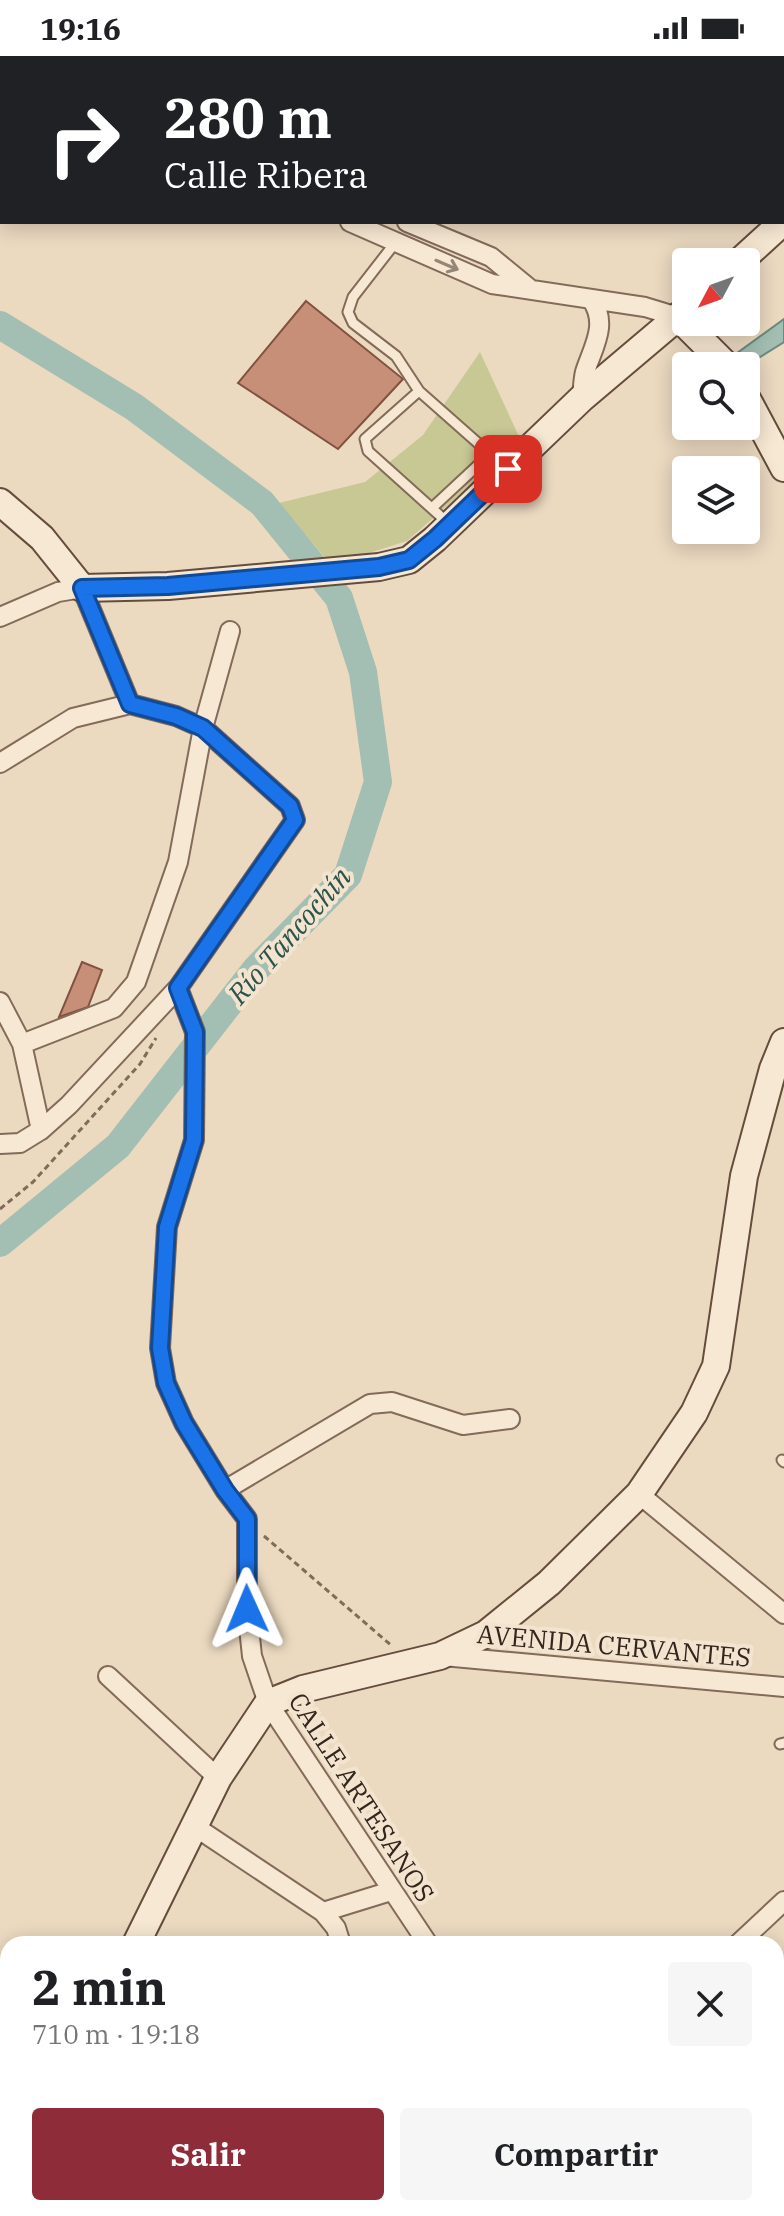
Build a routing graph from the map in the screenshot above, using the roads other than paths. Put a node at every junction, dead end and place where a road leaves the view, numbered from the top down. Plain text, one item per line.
1 (354, 224) edge
2 (406, 224) edge
3 (412, 224) edge
4 (781, 224) edge
5 (395, 243) junction
6 (754, 248) edge
7 (530, 289) junction
8 (591, 299) junction
9 (672, 312) edge
10 (672, 322) edge
11 (701, 336) edge
12 (715, 352) edge
13 (419, 391) junction
14 (582, 398) junction
15 (760, 420) edge
16 (782, 456) edge
17 (499, 462) junction
18 (0, 502) edge
19 (441, 516) junction
20 (82, 588) junction
21 (0, 617) edge
22 (230, 631) dead end
23 (130, 704) junction
24 (203, 728) junction
25 (0, 763) edge
26 (178, 988) junction
27 (0, 1002) edge
28 (784, 1042) edge
29 (22, 1044) junction
30 (778, 1072) edge
31 (41, 1130) junction
32 (1, 1145) edge
33 (510, 1419) dead end
34 (225, 1490) junction
35 (639, 1494) junction
36 (784, 1614) edge
37 (440, 1656) junction
38 (108, 1676) dead end
39 (784, 1687) edge
40 (268, 1703) junction
41 (218, 1778) junction
42 (194, 1826) junction
43 (391, 1891) junction
44 (784, 1901) edge
45 (323, 1912) junction
46 (140, 1936) edge
47 (338, 1936) edge
48 (422, 1936) edge
49 (747, 1936) edge

1 - 5 street
2 - 5 street
3 - 7 street
4 - 6 street
5 -> 7 street
5 - 13 lane
7 - 8 street
8 - 9 street
8 - 14 street
10 - 14 street
11 - 12 street
13 - 17 lane
13 - 19 lane
14 - 17 street
15 - 16 street
17 - 19 street
18 - 20 street
19 - 20 street
20 - 21 street
20 - 23 street
22 - 24 street
23 - 24 street
23 - 25 street
24 - 26 street
24 - 29 street
26 - 31 street
26 - 34 street
27 - 29 street
28 - 30 street
29 - 31 street
30 - 35 street
31 - 32 street
33 - 34 street
34 - 40 street, CALLE ARTESANOS
35 - 36 street
35 - 37 street
37 - 39 street, AVENIDA CERVANTES
37 - 40 street
38 - 41 street
40 - 41 street
40 - 43 street, CALLE ARTESANOS
41 - 42 street
42 - 45 street
42 - 46 street
43 - 45 street
43 - 48 street, CALLE ARTESANOS
44 - 49 street
45 - 47 street

